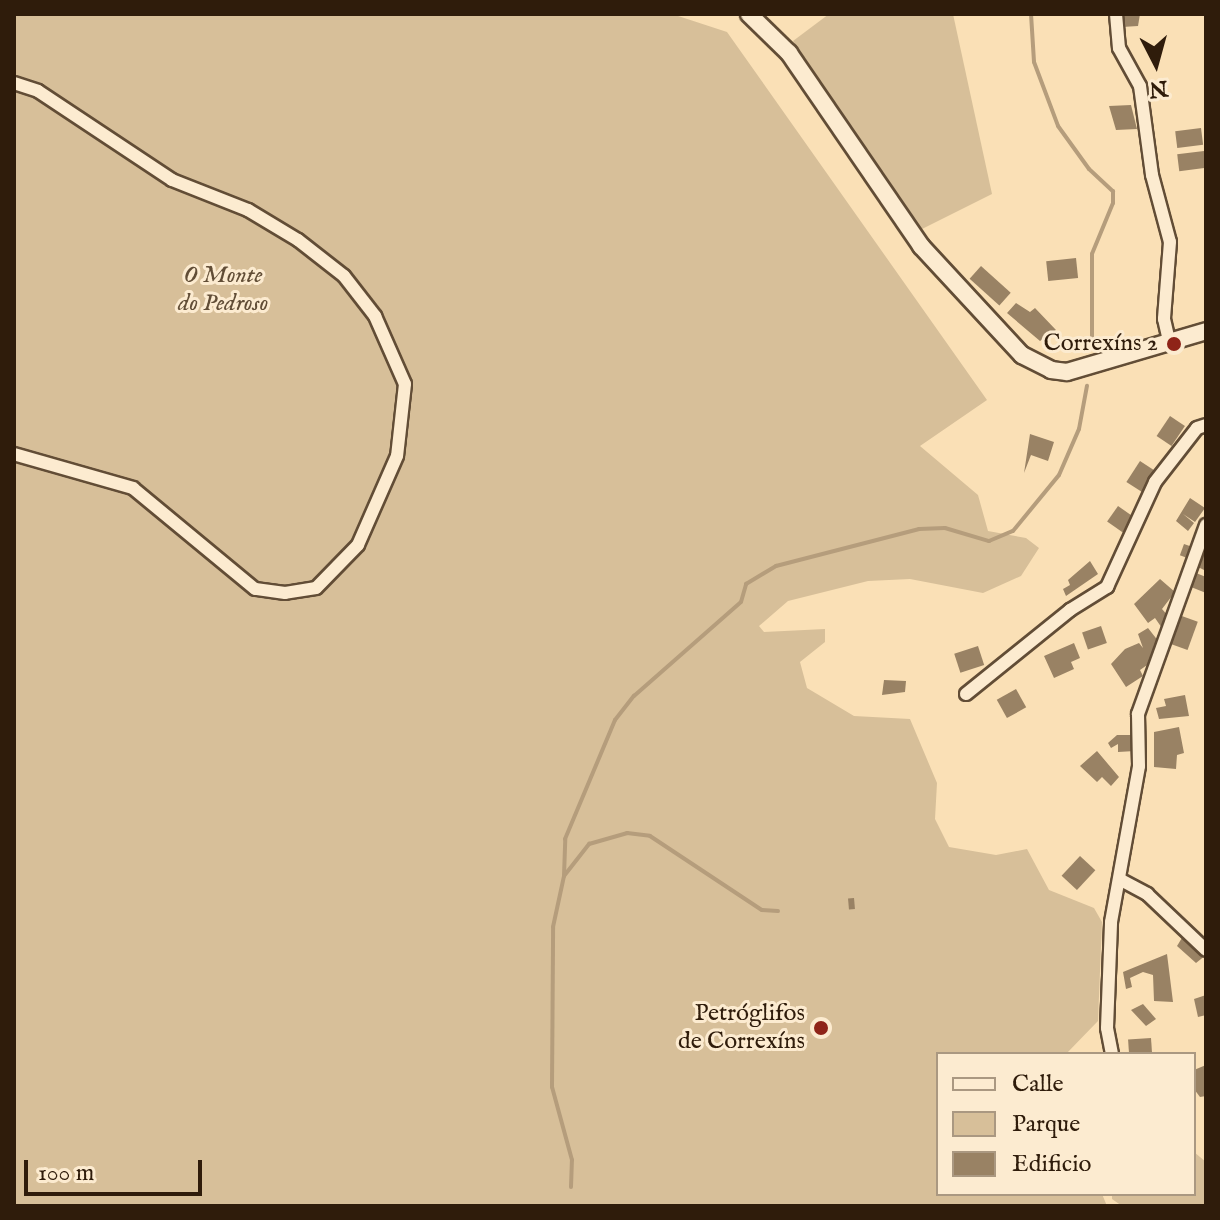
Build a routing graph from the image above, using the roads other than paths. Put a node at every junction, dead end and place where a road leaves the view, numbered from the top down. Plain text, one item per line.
1 (749, 14) edge
2 (1116, 14) edge
3 (14, 83) edge
4 (1205, 332) edge
5 (1169, 340) junction
6 (1206, 425) edge
7 (14, 454) edge
8 (1206, 525) edge
9 (966, 694) dead end
10 (1121, 880) junction
11 (1206, 950) edge
12 (1112, 1052) edge

1 - 5 street
2 - 5 street
3 - 7 street
4 - 5 street
6 - 9 street
8 - 10 street
10 - 11 street
10 - 12 street

